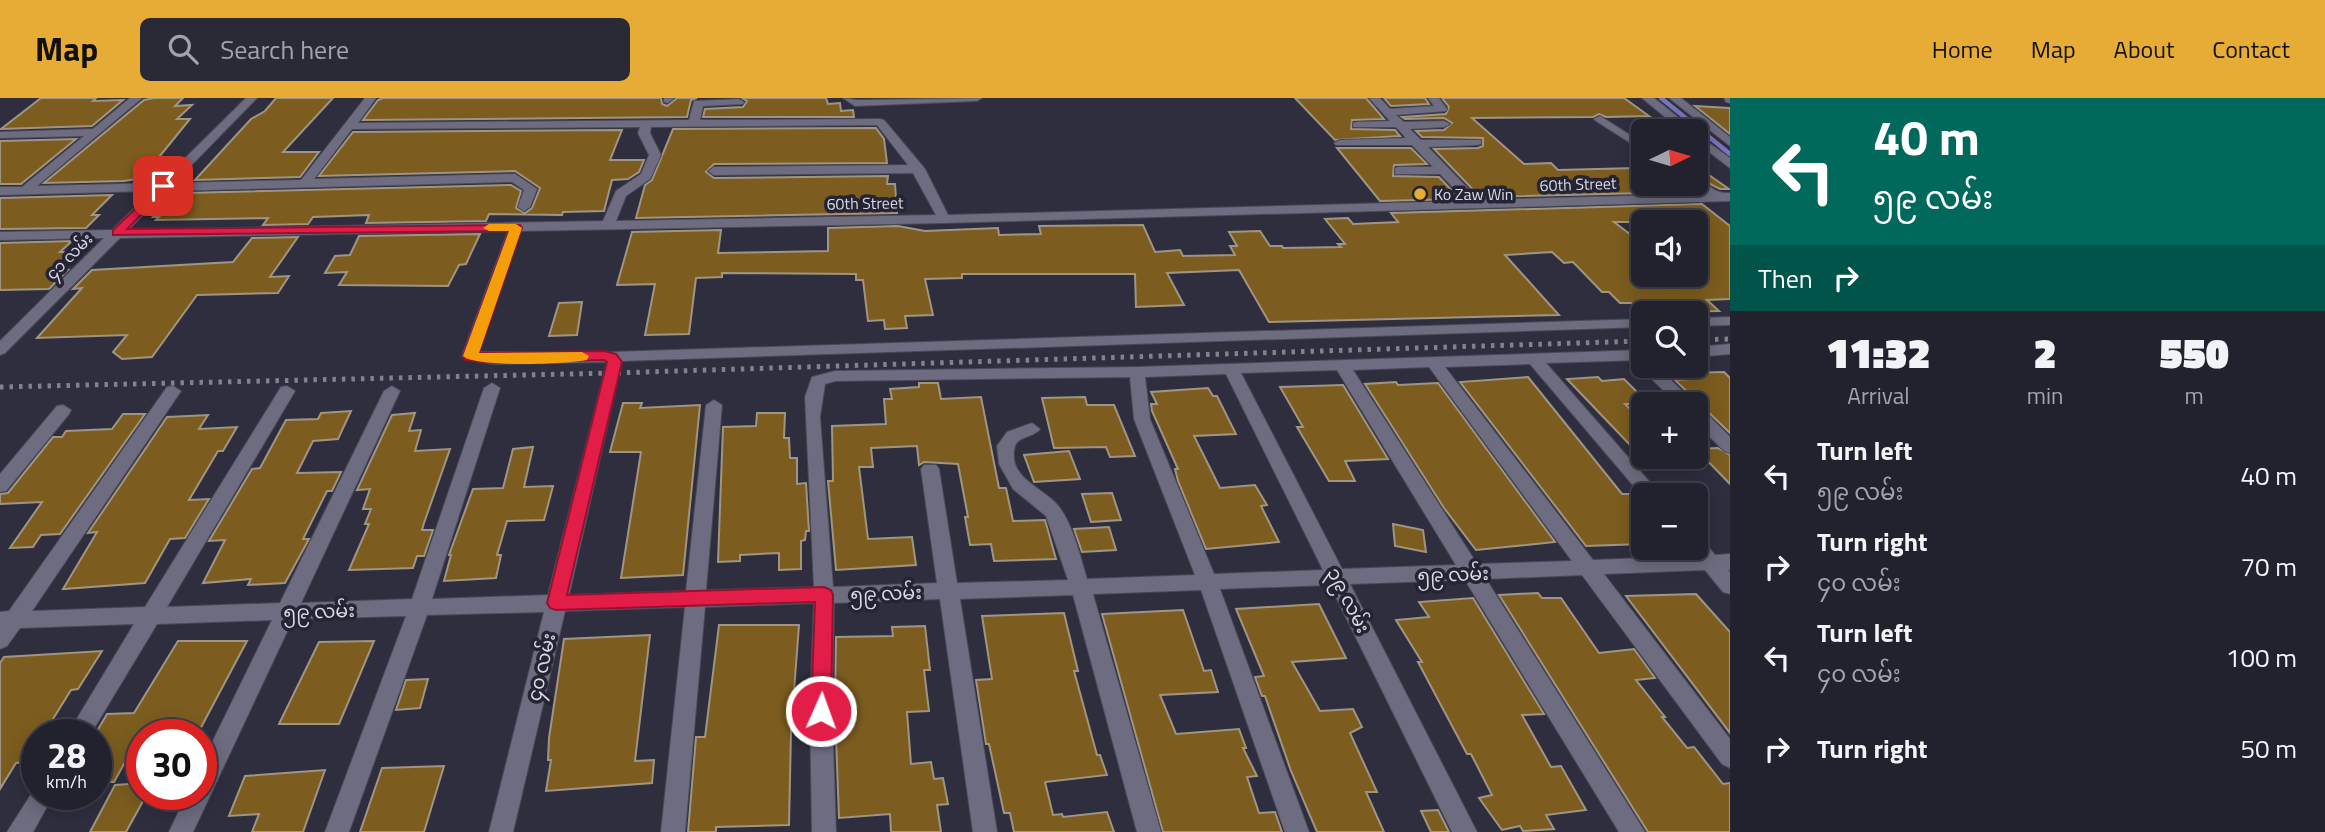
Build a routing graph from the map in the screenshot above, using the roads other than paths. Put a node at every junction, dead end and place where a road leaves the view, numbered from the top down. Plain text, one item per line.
1 (137, 98) edge
2 (252, 98) edge
3 (371, 98) edge
4 (977, 98) edge
5 (1374, 98) edge
6 (1433, 98) edge
7 (1647, 98) edge
8 (1674, 98) edge
9 (851, 100) edge
10 (739, 102) dead end
11 (1388, 112) junction
12 (1600, 119) dead end
13 (1674, 119) edge
14 (880, 122) junction
15 (646, 123) junction
16 (694, 124) junction
17 (1444, 124) dead end
18 (349, 125) junction
19 (1357, 125) dead end
20 (1400, 125) junction
21 (95, 132) junction
22 (0, 135) edge
23 (1631, 140) edge
24 (1417, 142) junction
25 (1477, 142) dead end
26 (1340, 143) dead end
27 (1730, 143) edge
28 (1708, 147) edge
29 (1730, 164) edge
30 (919, 169) junction
31 (1443, 170) junction
32 (714, 171) dead end
33 (1399, 171) dead end
34 (304, 184) junction
35 (163, 186) junction
36 (0, 191) edge
37 (24, 191) junction
38 (1723, 198) edge
39 (1477, 205) junction
40 (524, 206) dead end
41 (943, 219) junction
42 (608, 226) junction
43 (516, 228) junction
44 (117, 233) junction
45 (0, 236) edge
46 (1730, 321) edge
47 (1708, 322) edge
48 (1631, 323) edge
49 (1730, 349) edge
50 (0, 350) edge
51 (1708, 351) edge
52 (611, 357) junction
53 (1631, 359) edge
54 (1535, 360) junction
55 (1434, 363) junction
56 (1342, 366) junction
57 (1231, 369) junction
58 (1137, 372) junction
59 (1662, 378) edge
60 (492, 388) dead end
61 (173, 390) dead end
62 (287, 391) dead end
63 (392, 391) dead end
64 (1675, 392) edge
65 (714, 405) dead end
66 (63, 410) dead end
67 (1708, 425) edge
68 (1032, 429) dead end
69 (1730, 447) edge
70 (930, 469) dead end
71 (1642, 483) edge
72 (0, 486) edge
73 (1720, 563) edge
74 (1587, 568) junction
75 (1472, 573) junction
76 (1338, 578) junction
77 (1208, 583) junction
78 (1730, 586) edge
79 (1082, 587) junction
80 (950, 591) junction
81 (824, 595) junction
82 (697, 598) junction
83 (556, 603) junction
84 (419, 608) junction
85 (288, 612) junction
86 (150, 615) junction
87 (8, 620) edge
88 (0, 640) edge
89 (88, 719) edge
90 (217, 757) edge
91 (1730, 757) edge
92 (32, 810) edge
93 (191, 810) edge
94 (19, 832) edge
95 (181, 832) edge
96 (337, 832) edge
97 (501, 832) edge
98 (673, 832) edge
99 (824, 832) edge
100 (985, 832) edge
101 (1149, 832) edge
102 (1297, 832) edge
103 (1465, 832) edge
104 (1633, 832) edge

1 - 21 street
2 - 35 street, ၄၁ လမ်း
3 - 18 street
4 - 9 street
5 - 11 street
6 - 11 street
7 - 13 street
8 - 27 street
9 - 14 street
10 - 16 street
11 - 20 street
12 - 23 street
14 - 16 street
14 - 30 street
15 - 16 street
15 - 18 street
15 - 42 street
17 - 20 street
18 - 34 street
19 - 20 street
20 - 24 street
21 - 22 street
21 - 37 street
24 - 25 street
24 - 26 street
24 - 31 street
28 - 29 street
30 - 32 street
30 - 41 street
31 - 33 street
31 - 39 street
34 - 35 street
34 - 40 street
35 - 37 street
35 - 44 street, ၄၁ လမ်း
36 - 37 street
38 - 39 street, 60th Street
39 - 41 street, 60th Street
41 - 42 street, 60th Street
42 - 43 street, 60th Street
43 - 44 street, 60th Street
43 - 52 street
44 - 45 street, 60th Street
44 - 50 street, ၄၁ လမ်း
46 - 47 street
48 - 52 street
49 - 51 street
52 - 83 street, ၄၀ လမ်း
53 - 54 street
54 - 55 street
54 - 71 street
55 - 56 street
55 - 74 street
56 - 57 street
56 - 75 street
57 - 58 street
57 - 76 street, ၃၉ လမ်း
58 - 77 street
58 - 81 street
59 - 64 street
60 - 84 street
61 - 87 street
62 - 86 street
63 - 85 street
65 - 82 street
66 - 72 street
67 - 69 street
68 - 79 street
70 - 80 street
73 - 74 street, ၅၉ လမ်း
73 - 78 street
74 - 75 street, ၅၉ လမ်း
74 - 91 street
75 - 76 street, ၅၉ လမ်း
75 - 104 street
76 - 77 street, ၅၉ လမ်း
76 - 103 street, ၃၉ လမ်း
77 - 79 street, ၅၉ လမ်း
77 - 102 street
79 - 80 street, ၅၉ လမ်း
79 - 101 street
80 - 81 street, ၅၉ လမ်း
80 - 100 street
81 - 82 street, ၅၉ လမ်း
81 - 99 street
82 - 83 street, ၅၉ လမ်း
82 - 98 street
83 - 84 street, ၅၉ လမ်း
83 - 97 street, ၄၀ လမ်း
84 - 85 street, ၅၉ လမ်း
84 - 96 street
85 - 86 street, ၅၉ လမ်း
85 - 90 street
86 - 87 street, ၅၉ လမ်း
86 - 89 street
87 - 88 street
92 - 94 street
93 - 95 street

